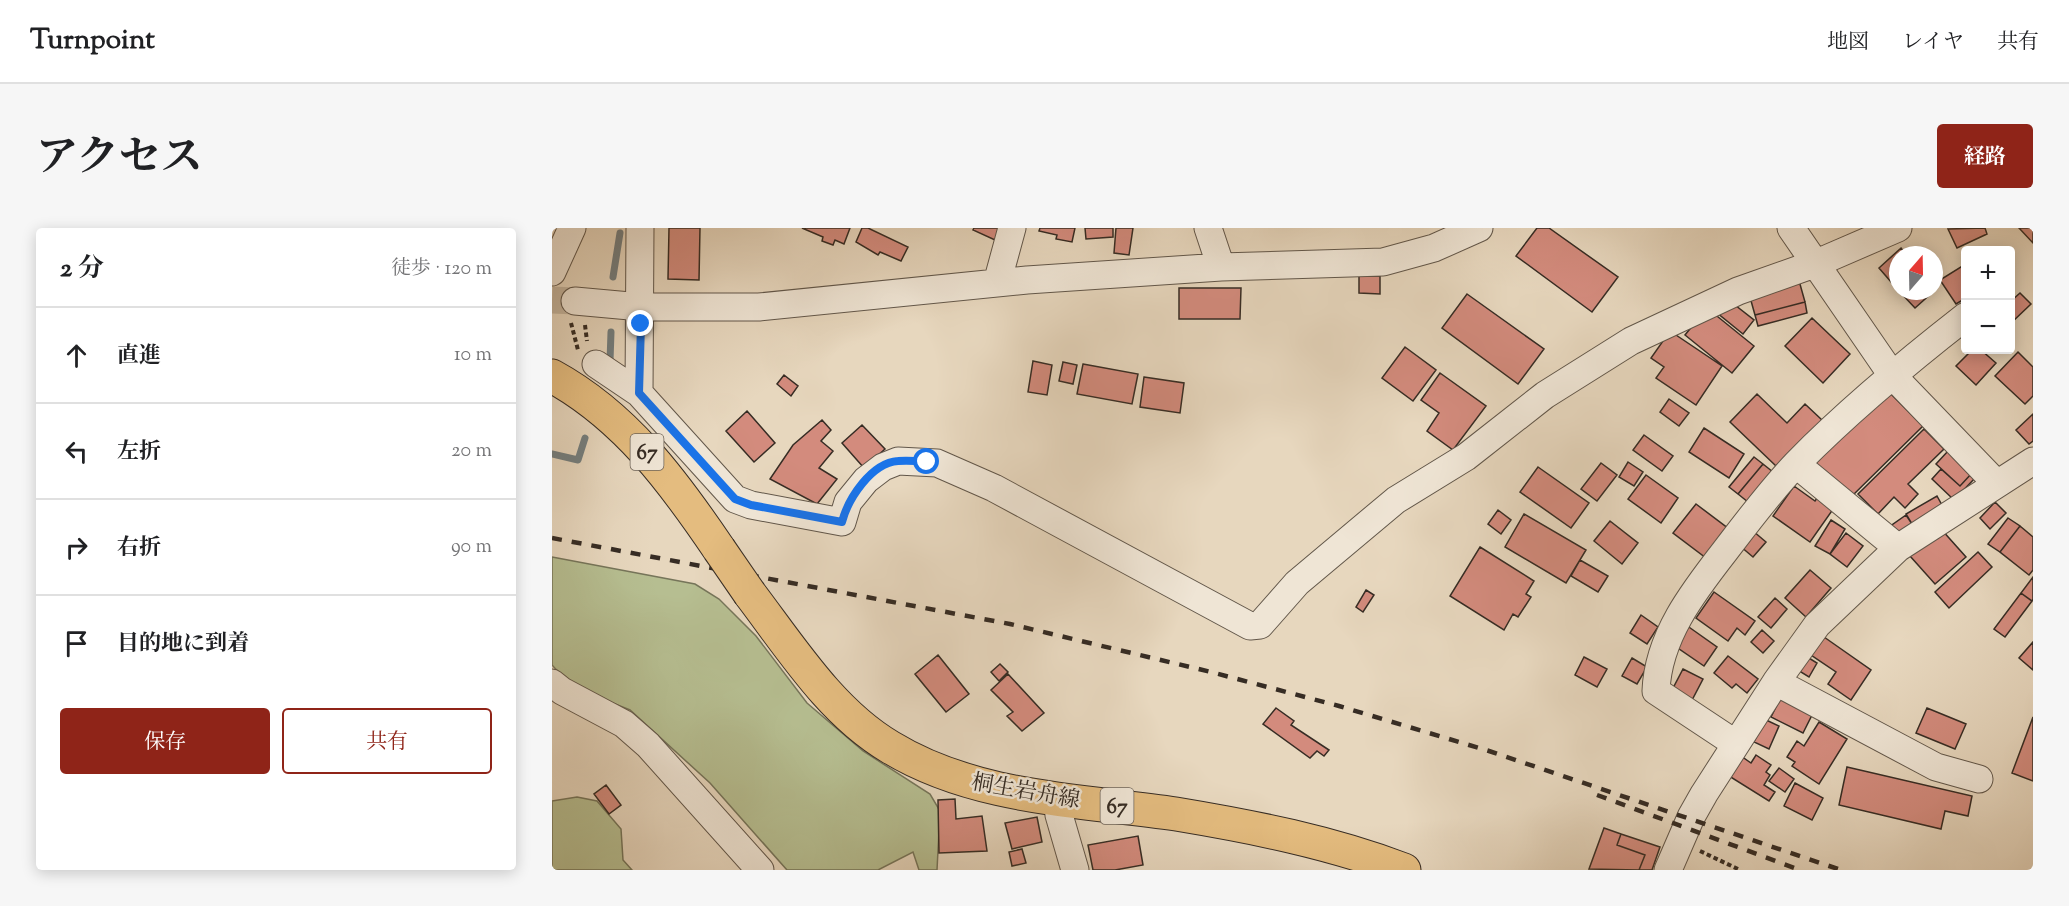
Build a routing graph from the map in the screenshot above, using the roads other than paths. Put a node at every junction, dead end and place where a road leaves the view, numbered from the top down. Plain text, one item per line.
1 (572, 228) edge
2 (640, 228) edge
3 (1012, 228) edge
4 (1208, 228) edge
5 (1479, 228) edge
6 (1791, 228) edge
7 (1898, 228) edge
8 (1817, 263) junction
9 (1221, 267) junction
10 (552, 272) edge
11 (997, 283) junction
12 (641, 307) junction
13 (576, 312) tunnel mouth
14 (1961, 319) edge
15 (588, 357) road end
16 (1892, 375) junction
17 (552, 376) edge
18 (639, 393) junction
19 (1796, 464) junction
20 (2030, 467) edge
21 (1998, 484) junction
22 (1898, 548) junction
23 (1776, 682) junction
24 (552, 683) edge
25 (1736, 744) junction
26 (1979, 779) dead end
27 (1057, 798) junction
28 (760, 870) edge
29 (1075, 870) edge
30 (1404, 870) edge
31 (1668, 870) edge

1 - 10 street
2 - 12 street
3 - 11 street
4 - 9 street
5 - 9 street
6 - 8 street
7 - 8 street
8 - 16 street
8 - 18 street
9 - 11 street
11 - 12 street
12 - 13 street
12 - 18 street
14 - 16 street
15 - 18 street
16 - 19 street
16 - 21 street
17 - 27 main road, 桐生岩舟線 / 67, bridge
19 - 22 street
19 - 25 street
20 - 21 street
21 - 22 street
22 - 23 street
23 - 25 street
23 - 26 street
24 - 28 street
25 - 31 street
27 - 29 street
27 - 30 main road, 桐生岩舟線 / 67

